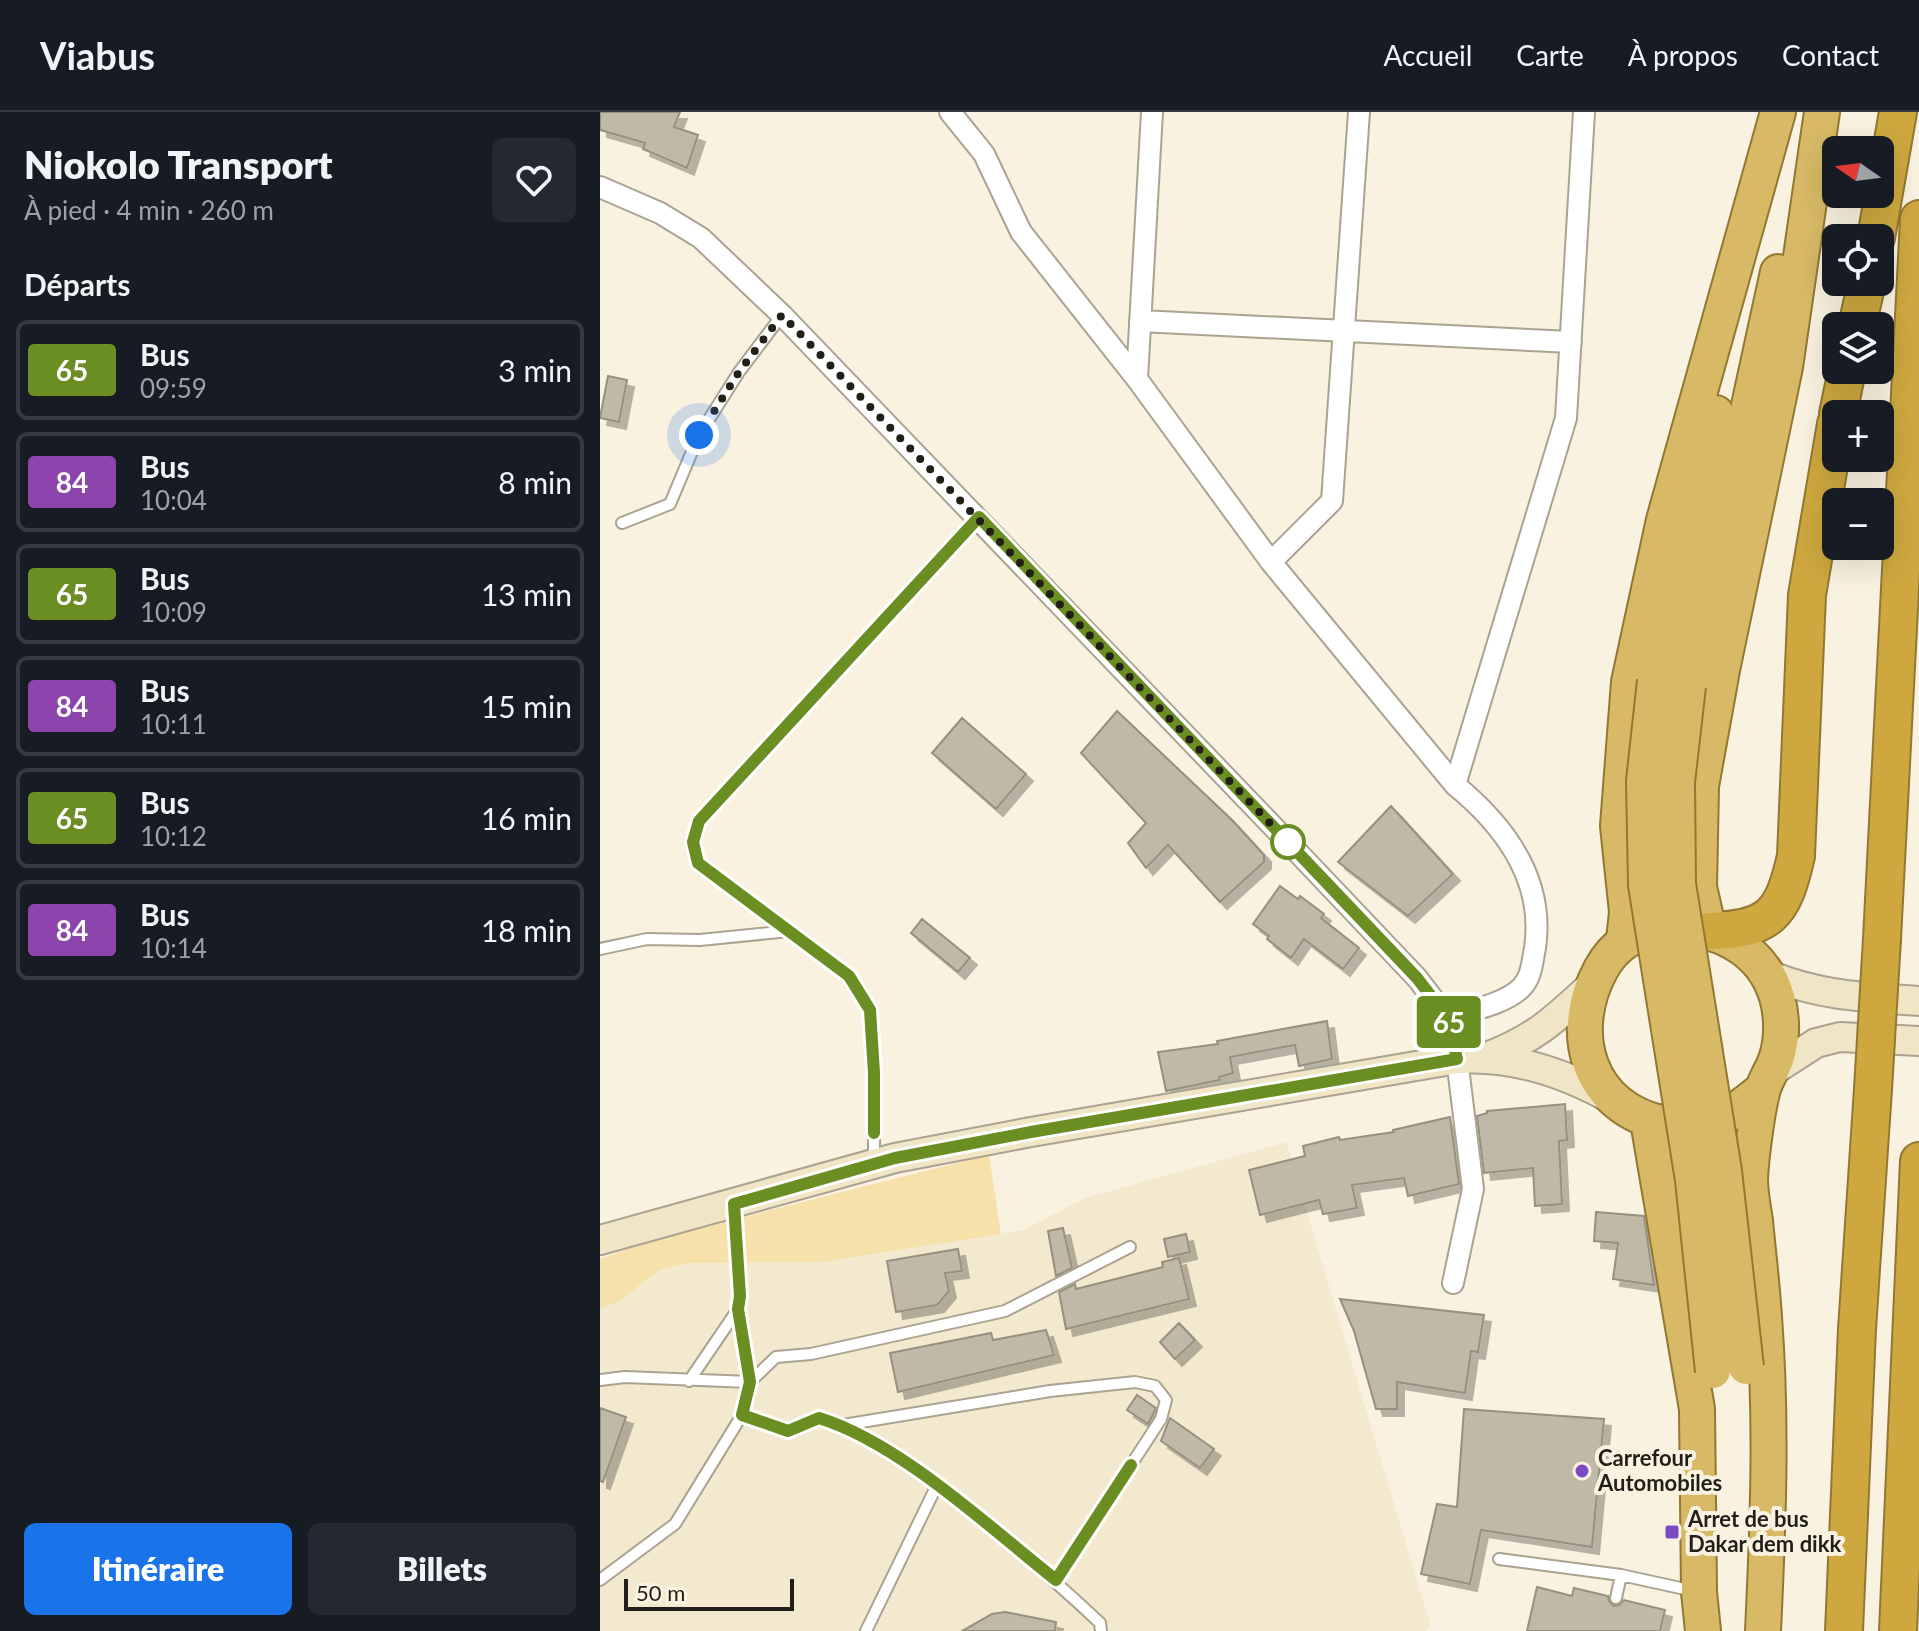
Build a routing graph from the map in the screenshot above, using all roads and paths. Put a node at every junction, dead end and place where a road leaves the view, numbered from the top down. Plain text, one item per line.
1 (950, 112) edge
2 (1152, 112) edge
3 (1359, 112) edge
4 (1584, 112) edge
5 (1781, 112) edge
6 (1814, 112) edge
7 (1822, 112) edge
8 (1898, 112) edge
9 (600, 187) edge
10 (1919, 219) edge
11 (1878, 224) edge
12 (782, 315) junction
13 (1140, 321) junction
14 (1343, 331) junction
15 (1571, 342) junction
16 (1137, 379) junction
17 (1827, 472) edge
18 (979, 517) junction
19 (622, 523) dead end
20 (1271, 562) junction
21 (1672, 684) junction
22 (1455, 785) junction
23 (790, 931) junction
24 (1709, 931) junction
25 (1624, 940) junction
26 (600, 949) edge
27 (1766, 974) junction
28 (1592, 985) junction
29 (1919, 1001) edge
30 (1447, 1017) junction
31 (1919, 1041) edge
32 (1487, 1057) junction
33 (1457, 1059) junction
34 (1766, 1082) junction
35 (1617, 1102) junction
36 (1648, 1121) junction
37 (1919, 1161) edge
38 (874, 1163) junction
39 (734, 1204) junction
40 (600, 1240) edge
41 (1130, 1247) dead end
42 (1453, 1283) dead end
43 (738, 1309) junction
44 (1729, 1369) junction
45 (600, 1380) edge
46 (689, 1381) junction
47 (750, 1382) junction
48 (742, 1415) junction
49 (843, 1425) junction
50 (937, 1485) junction
51 (1499, 1559) dead end
52 (1621, 1575) junction
53 (600, 1580) edge
54 (1056, 1580) junction
55 (1699, 1592) junction
56 (1616, 1598) dead end
57 (866, 1631) edge
58 (1101, 1631) edge
59 (1703, 1631) edge
60 (1718, 1631) edge
61 (1749, 1631) edge
62 (1763, 1631) edge
63 (1844, 1631) edge
64 (1898, 1631) edge

1 - 16 street
2 - 13 street
3 - 14 street
4 - 15 street
5 - 21 highway
5 - 25 highway
6 - 21 highway
7 - 24 highway
8 - 11 highway
9 - 12 street
10 - 63 highway, bridge
12 - 18 street
12 - 19 lane
13 - 14 street
13 - 16 street
14 - 15 street
14 - 20 street
15 - 22 street
16 - 20 street
17 - 24 highway
18 - 23 lane
18 - 30 street
20 - 22 street
21 - 44 highway, bridge
22 - 30 street
23 - 26 lane
23 - 38 lane
24 - 25 highway
24 - 27 highway
25 - 28 highway
27 - 29 main road
27 - 34 highway
28 - 32 main road
28 - 35 highway
30 - 33 street
31 - 34 main road
32 - 33 main road
32 - 35 main road
33 - 38 main road
33 - 42 street
34 - 36 highway
34 - 62 highway
35 - 36 highway
36 - 55 highway
37 - 64 highway
38 - 39 main road
39 - 40 main road
39 - 43 lane
41 - 47 lane
43 - 46 lane
43 - 47 lane
44 - 60 highway
44 - 61 highway
45 - 46 lane
46 - 47 lane
47 - 48 lane
48 - 49 lane
48 - 53 lane
49 - 50 lane
49 - 54 lane
50 - 54 lane
50 - 57 lane
51 - 52 lane
52 - 55 lane
52 - 56 lane
54 - 58 lane
55 - 59 highway

